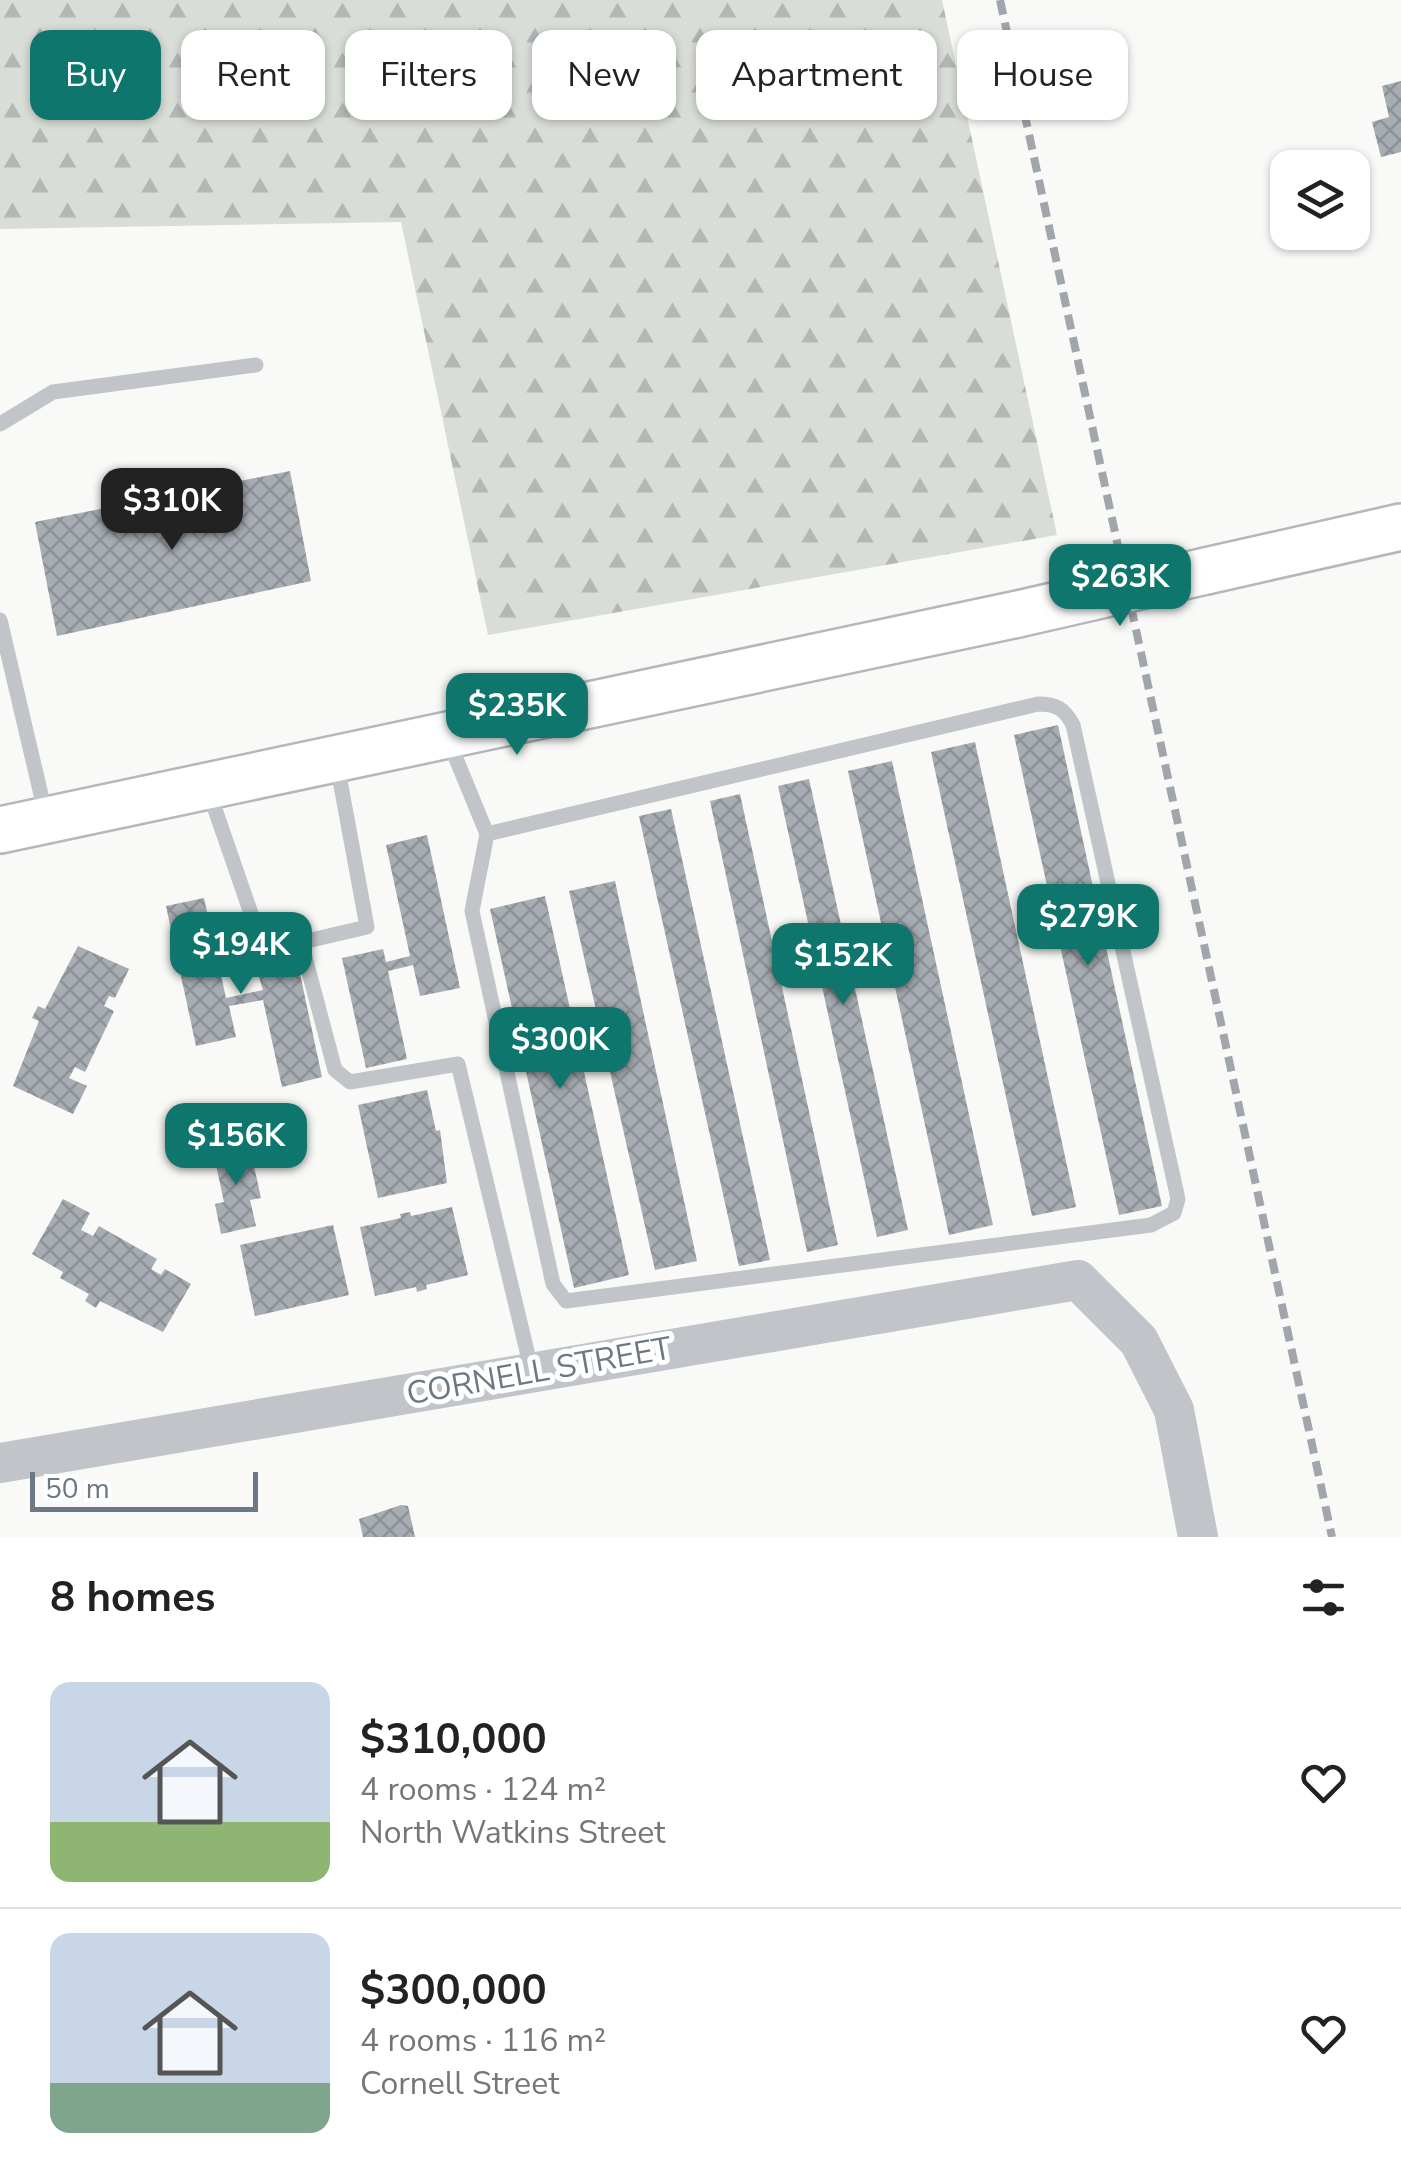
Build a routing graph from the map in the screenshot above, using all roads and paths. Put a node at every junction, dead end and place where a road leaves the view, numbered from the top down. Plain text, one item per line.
1 (256, 365) dead end
2 (0, 424) edge
3 (1401, 527) edge
4 (0, 620) edge
5 (446, 735) junction
6 (336, 758) junction
7 (206, 786) junction
8 (47, 820) junction
9 (0, 830) edge
10 (487, 834) junction
11 (301, 942) junction
12 (532, 1372) junction
13 (0, 1462) edge
14 (1198, 1537) edge

1 - 2 lane
3 - 5 main road, bridge
4 - 8 lane
5 - 6 main road
5 - 10 lane
6 - 7 main road
6 - 11 lane
7 - 8 main road
7 - 11 lane
8 - 9 main road
10 - 10 lane
11 - 12 lane
12 - 13 street, CORNELL STREET
12 - 14 street, CORNELL STREET

